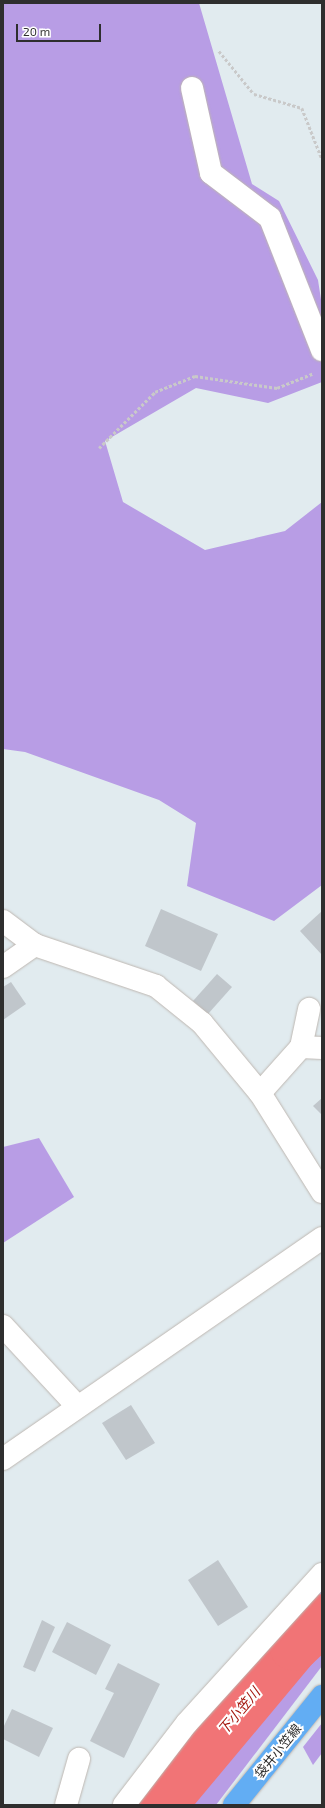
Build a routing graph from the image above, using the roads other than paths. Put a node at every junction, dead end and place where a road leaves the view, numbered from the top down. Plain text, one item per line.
1 (192, 88) dead end
2 (322, 350) edge
3 (3, 921) edge
4 (35, 945) junction
5 (3, 967) edge
6 (309, 1009) dead end
7 (301, 1047) junction
8 (322, 1048) edge
9 (260, 1093) junction
10 (322, 1192) edge
11 (322, 1238) edge
12 (3, 1326) edge
13 (78, 1407) junction
14 (3, 1459) edge
15 (322, 1574) edge
16 (322, 1696) edge
17 (79, 1759) dead end
18 (66, 1805) edge
19 (124, 1805) edge
20 (234, 1805) edge

1 - 2 street
3 - 4 street
4 - 5 street
4 - 9 street
6 - 7 street
7 - 8 street
7 - 9 street
9 - 10 street
11 - 13 street
12 - 13 street
13 - 14 street
15 - 19 street
16 - 20 main road, 袋井小笠線
17 - 18 street

